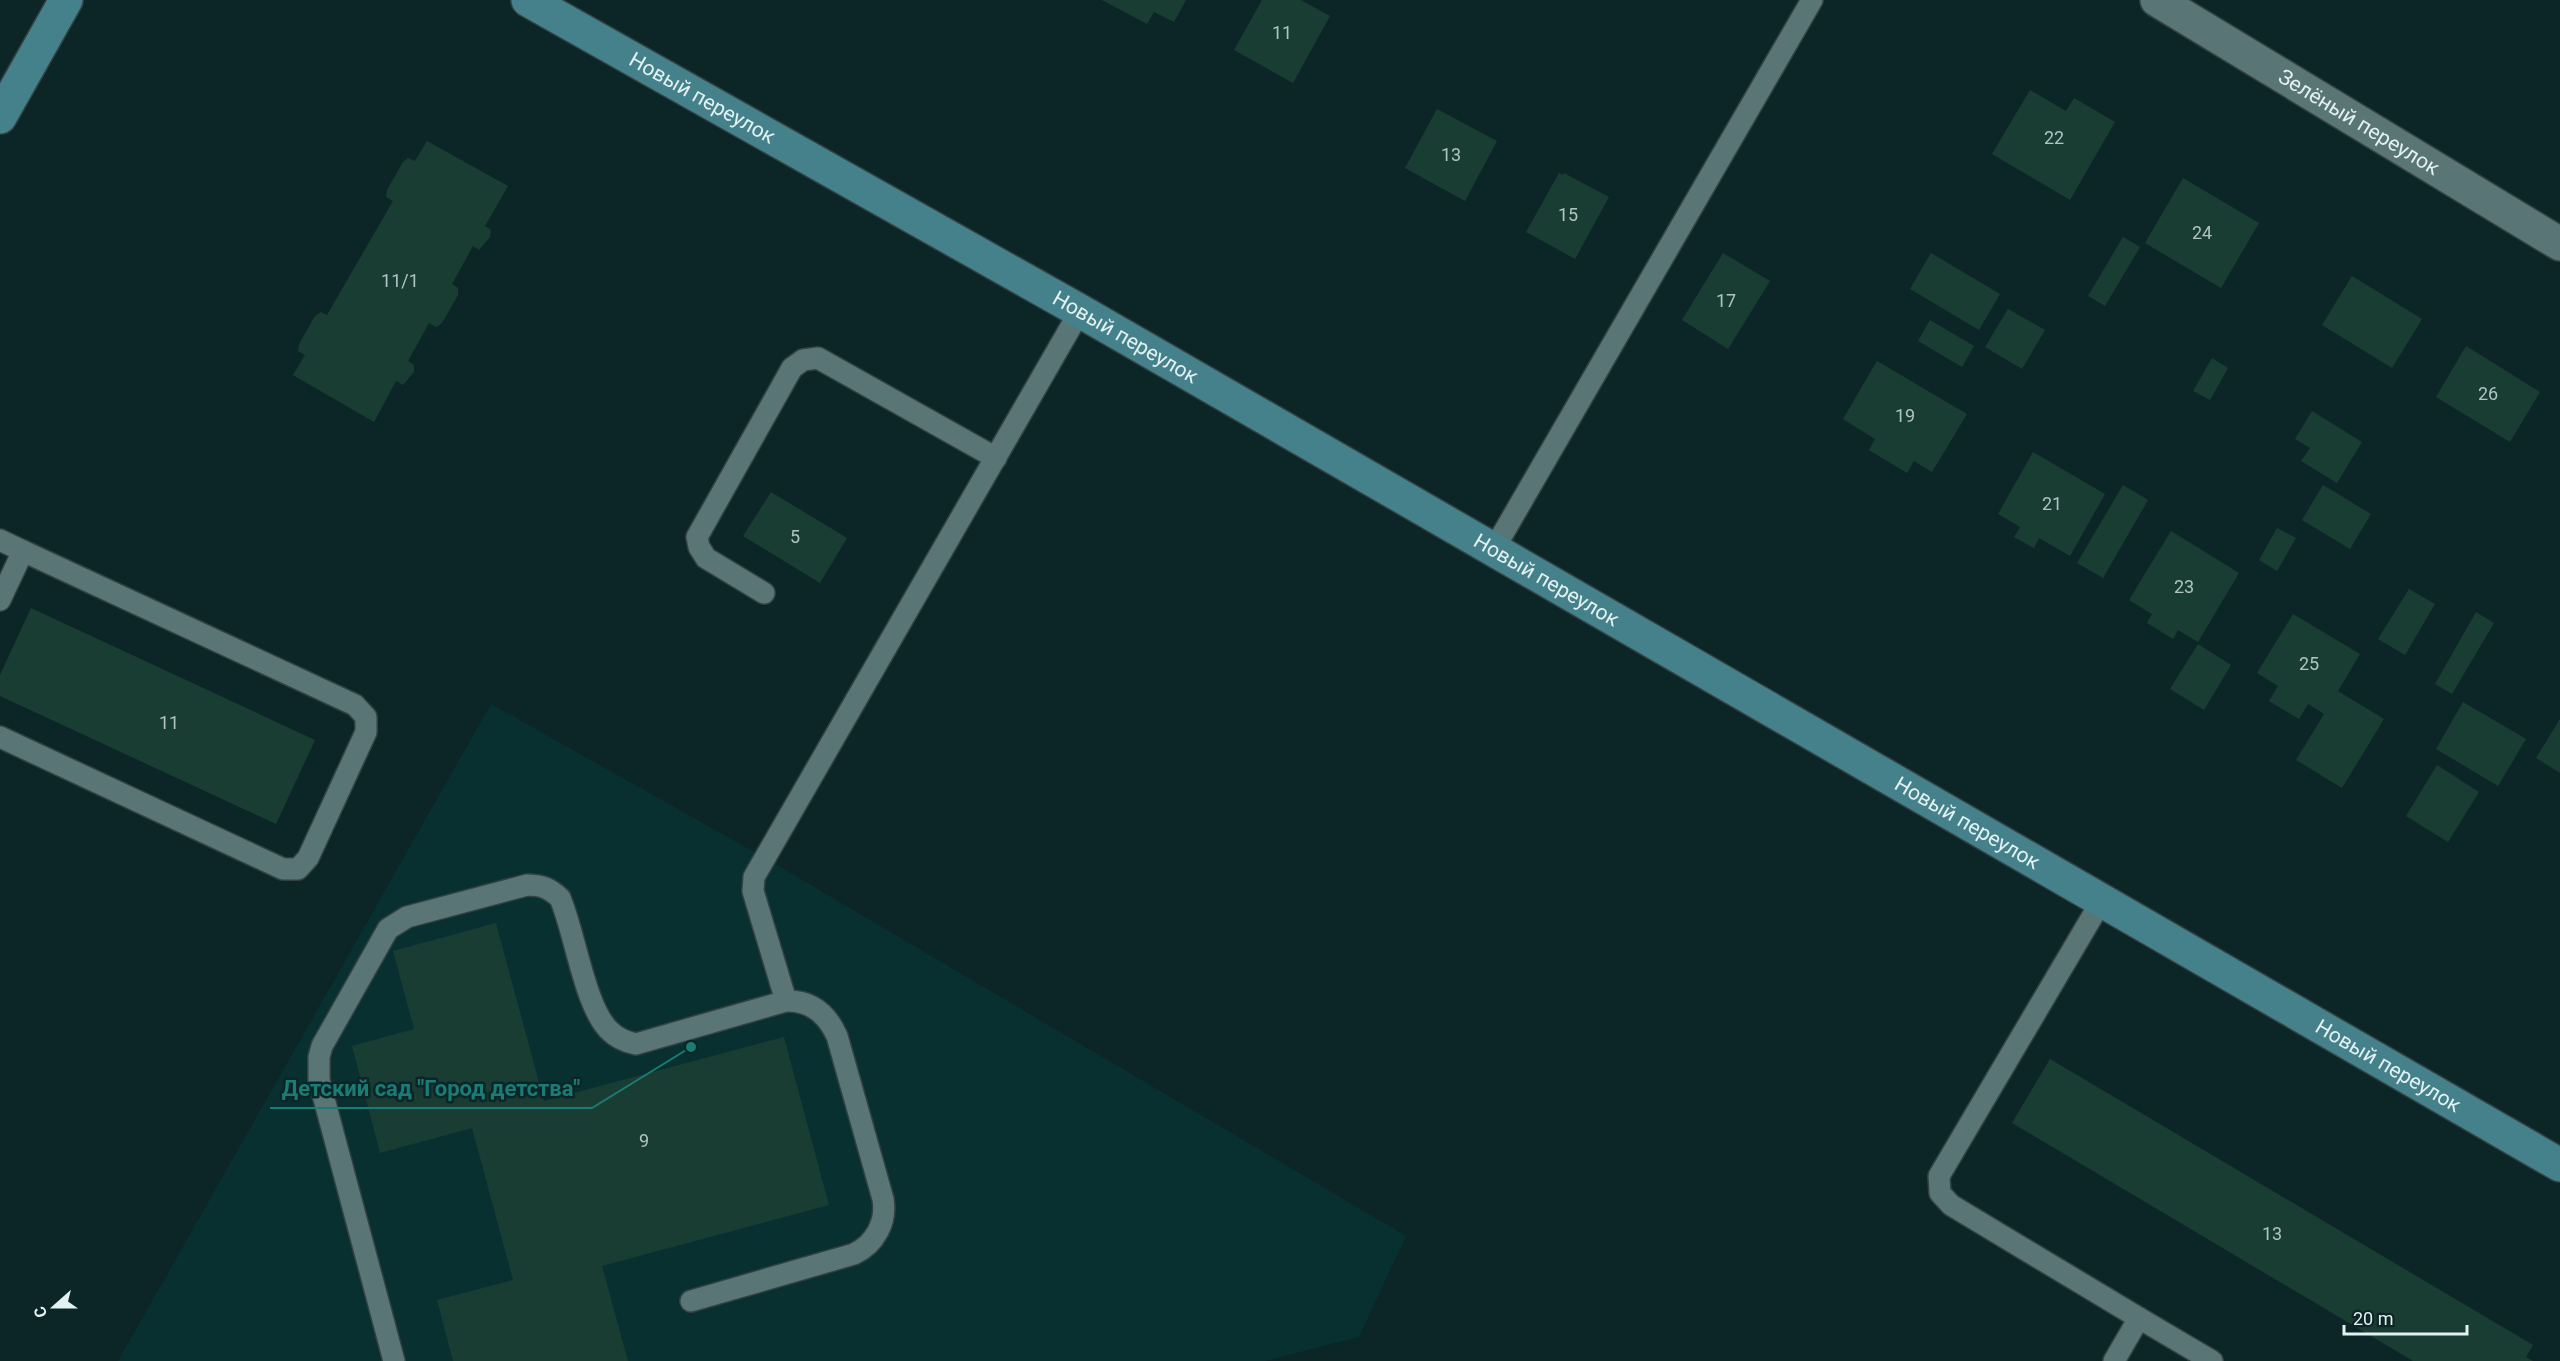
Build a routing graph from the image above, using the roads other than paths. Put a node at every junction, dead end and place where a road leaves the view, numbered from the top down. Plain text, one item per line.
1 (66, 0) edge
2 (528, 0) edge
3 (1812, 0) edge
4 (2157, 0) edge
5 (0, 117) edge
6 (2560, 244) edge
7 (1080, 311) junction
8 (996, 458) junction
9 (0, 540) edge
10 (1494, 549) junction
11 (23, 551) junction
12 (764, 593) dead end
13 (0, 600) edge
14 (0, 737) edge
15 (2102, 900) junction
16 (786, 1001) junction
17 (2560, 1165) edge
18 (691, 1301) dead end
19 (2139, 1318) junction
20 (394, 1361) edge
21 (2114, 1361) edge
22 (2212, 1361) edge

1 - 5 street
2 - 7 street, Новый переулок
3 - 10 lane
4 - 6 street, Зелёный переулок
7 - 8 lane
7 - 10 street, Новый переулок
8 - 12 lane
8 - 16 lane
9 - 11 lane
10 - 15 street, Новый переулок
11 - 13 lane
11 - 14 lane
15 - 17 street, Новый переулок
15 - 19 lane
16 - 18 lane
16 - 20 lane
19 - 21 lane
19 - 22 lane

